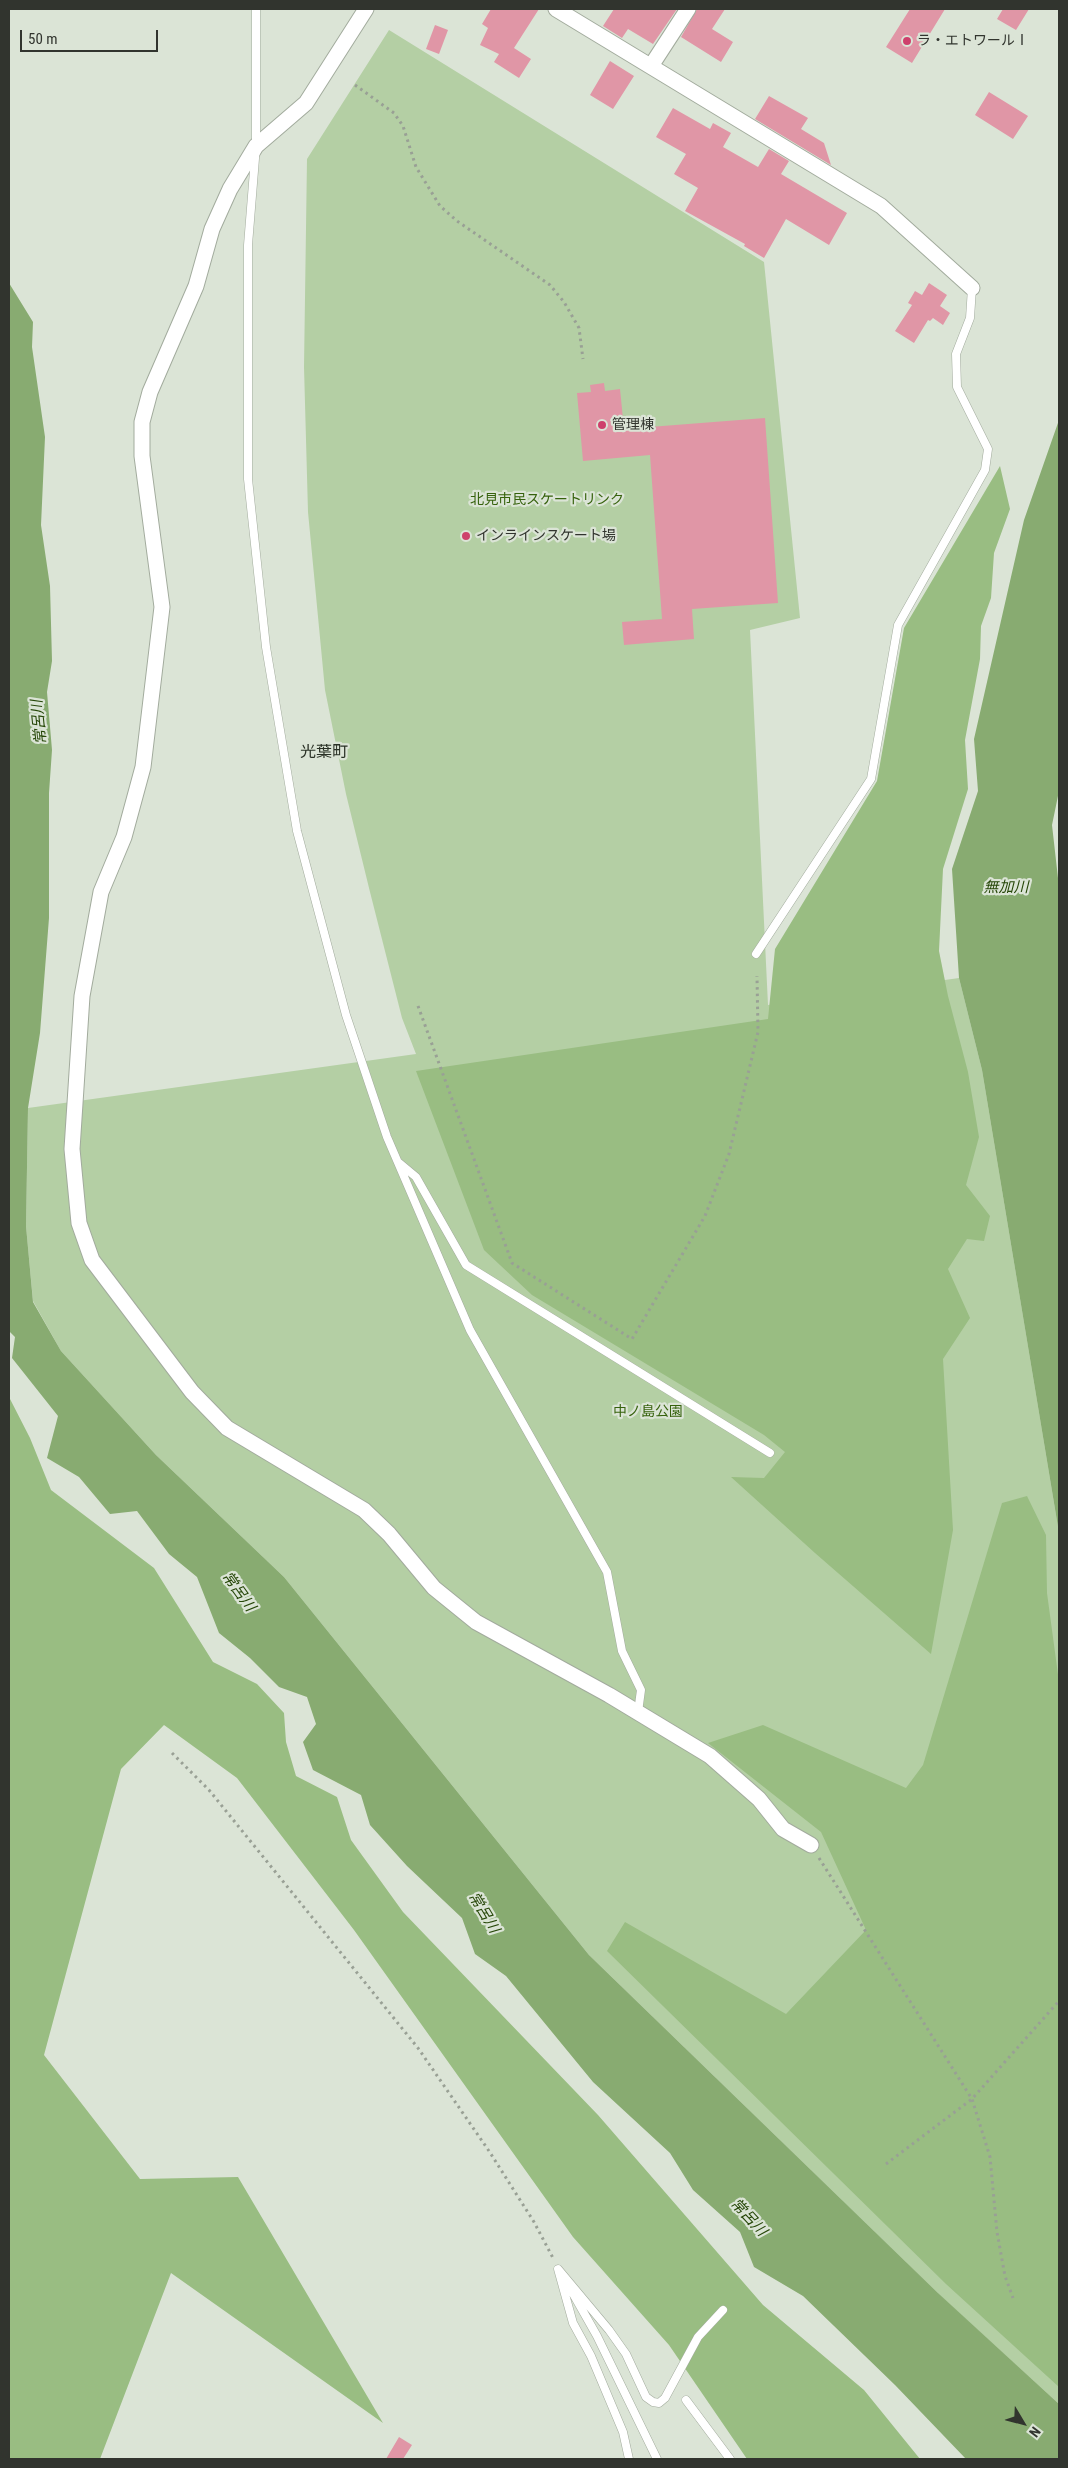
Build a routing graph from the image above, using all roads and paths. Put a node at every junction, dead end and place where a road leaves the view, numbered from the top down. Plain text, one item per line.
1 (256, 9) edge
2 (366, 9) edge
3 (556, 9) edge
4 (688, 9) edge
5 (651, 66) junction
6 (354, 85) dead end
7 (256, 146) junction
8 (972, 288) joint
9 (583, 359) dead end
10 (756, 954) dead end
11 (757, 976) dead end
12 (418, 1006) dead end
13 (397, 1161) junction
14 (770, 1453) dead end
15 (638, 1712) junction
16 (172, 1753) dead end
17 (811, 1845) joint
18 (1059, 2001) edge
19 (972, 2099) junction
20 (886, 2164) dead end
21 (558, 2269) junction
22 (1013, 2298) dead end
23 (723, 2310) dead end
24 (686, 2400) dead end
25 (629, 2459) edge
26 (657, 2459) edge
27 (730, 2459) edge

1 - 7 lane
2 - 7 street
3 - 5 street
4 - 5 street
5 - 8 street
6 - 9 path
7 - 13 lane
7 - 15 street
8 - 10 lane
11 - 12 path
13 - 14 lane
13 - 15 lane
15 - 17 street
16 - 21 path
17 - 19 path
18 - 19 path
19 - 20 path
19 - 22 path
21 - 23 lane
21 - 25 lane
21 - 26 lane
24 - 27 lane

